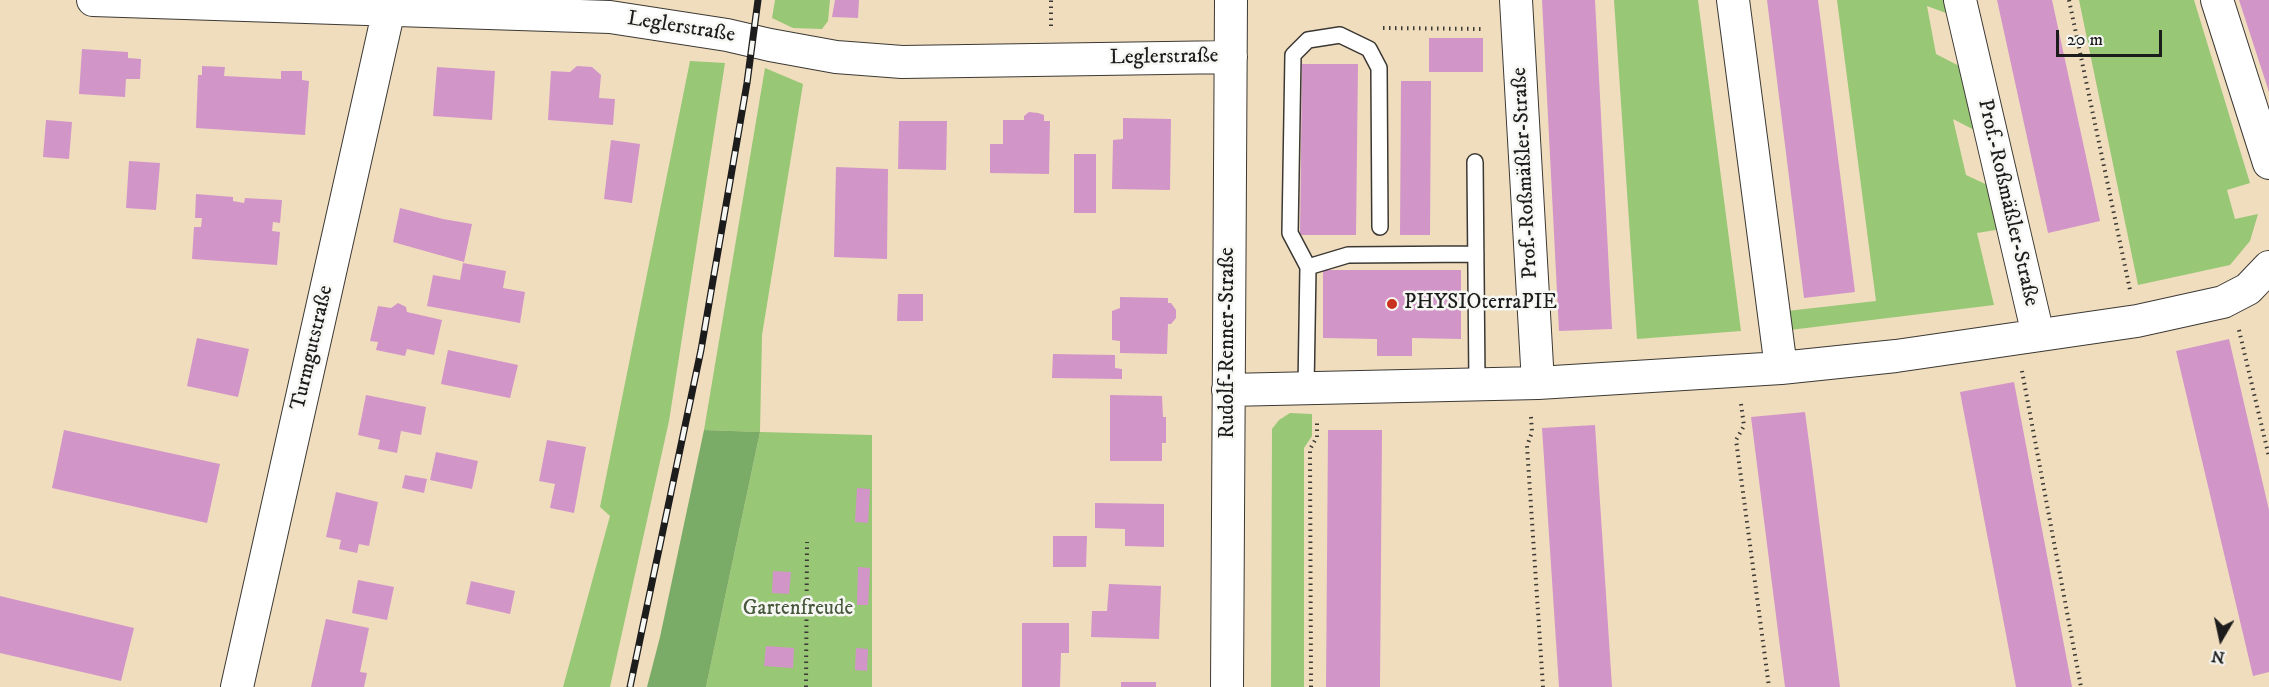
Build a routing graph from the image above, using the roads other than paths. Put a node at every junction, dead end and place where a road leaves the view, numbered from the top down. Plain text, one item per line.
1 (93, 0) edge
2 (1231, 0) edge
3 (1733, 0) edge
4 (1960, 0) edge
5 (2217, 0) edge
6 (607, 8) edge
7 (389, 9) junction
8 (1517, 15) edge
9 (1231, 57) junction
10 (1475, 162) dead end
11 (2269, 163) edge
12 (1380, 227) dead end
13 (1476, 254) junction
14 (1308, 267) junction
15 (2269, 267) edge
16 (2027, 336) junction
17 (1781, 368) junction
18 (1533, 383) junction
19 (1477, 384) junction
20 (1312, 388) junction
21 (1228, 390) junction
22 (237, 687) edge
23 (1227, 687) edge

1 - 7 street, Leglerstraße
2 - 9 street, Rudolf-Renner-Straße
3 - 17 street
4 - 16 street, Prof.-Roßmäßler-Straße
5 - 11 street
6 - 7 street, Leglerstraße
6 - 9 street, Leglerstraße
7 - 22 street, Turmgutstraße
8 - 18 street, Prof.-Roßmäßler-Straße
9 - 21 street, Rudolf-Renner-Straße
10 - 13 lane
12 - 14 lane
13 - 14 lane
13 - 19 lane
14 - 20 lane
15 - 16 street, Prof.-Roßmäßler-Straße
16 - 17 street, Prof.-Roßmäßler-Straße
17 - 18 street, Prof.-Roßmäßler-Straße
18 - 19 street, Prof.-Roßmäßler-Straße
19 - 20 street, Prof.-Roßmäßler-Straße
20 - 21 street, Prof.-Roßmäßler-Straße
21 - 23 street, Rudolf-Renner-Straße

